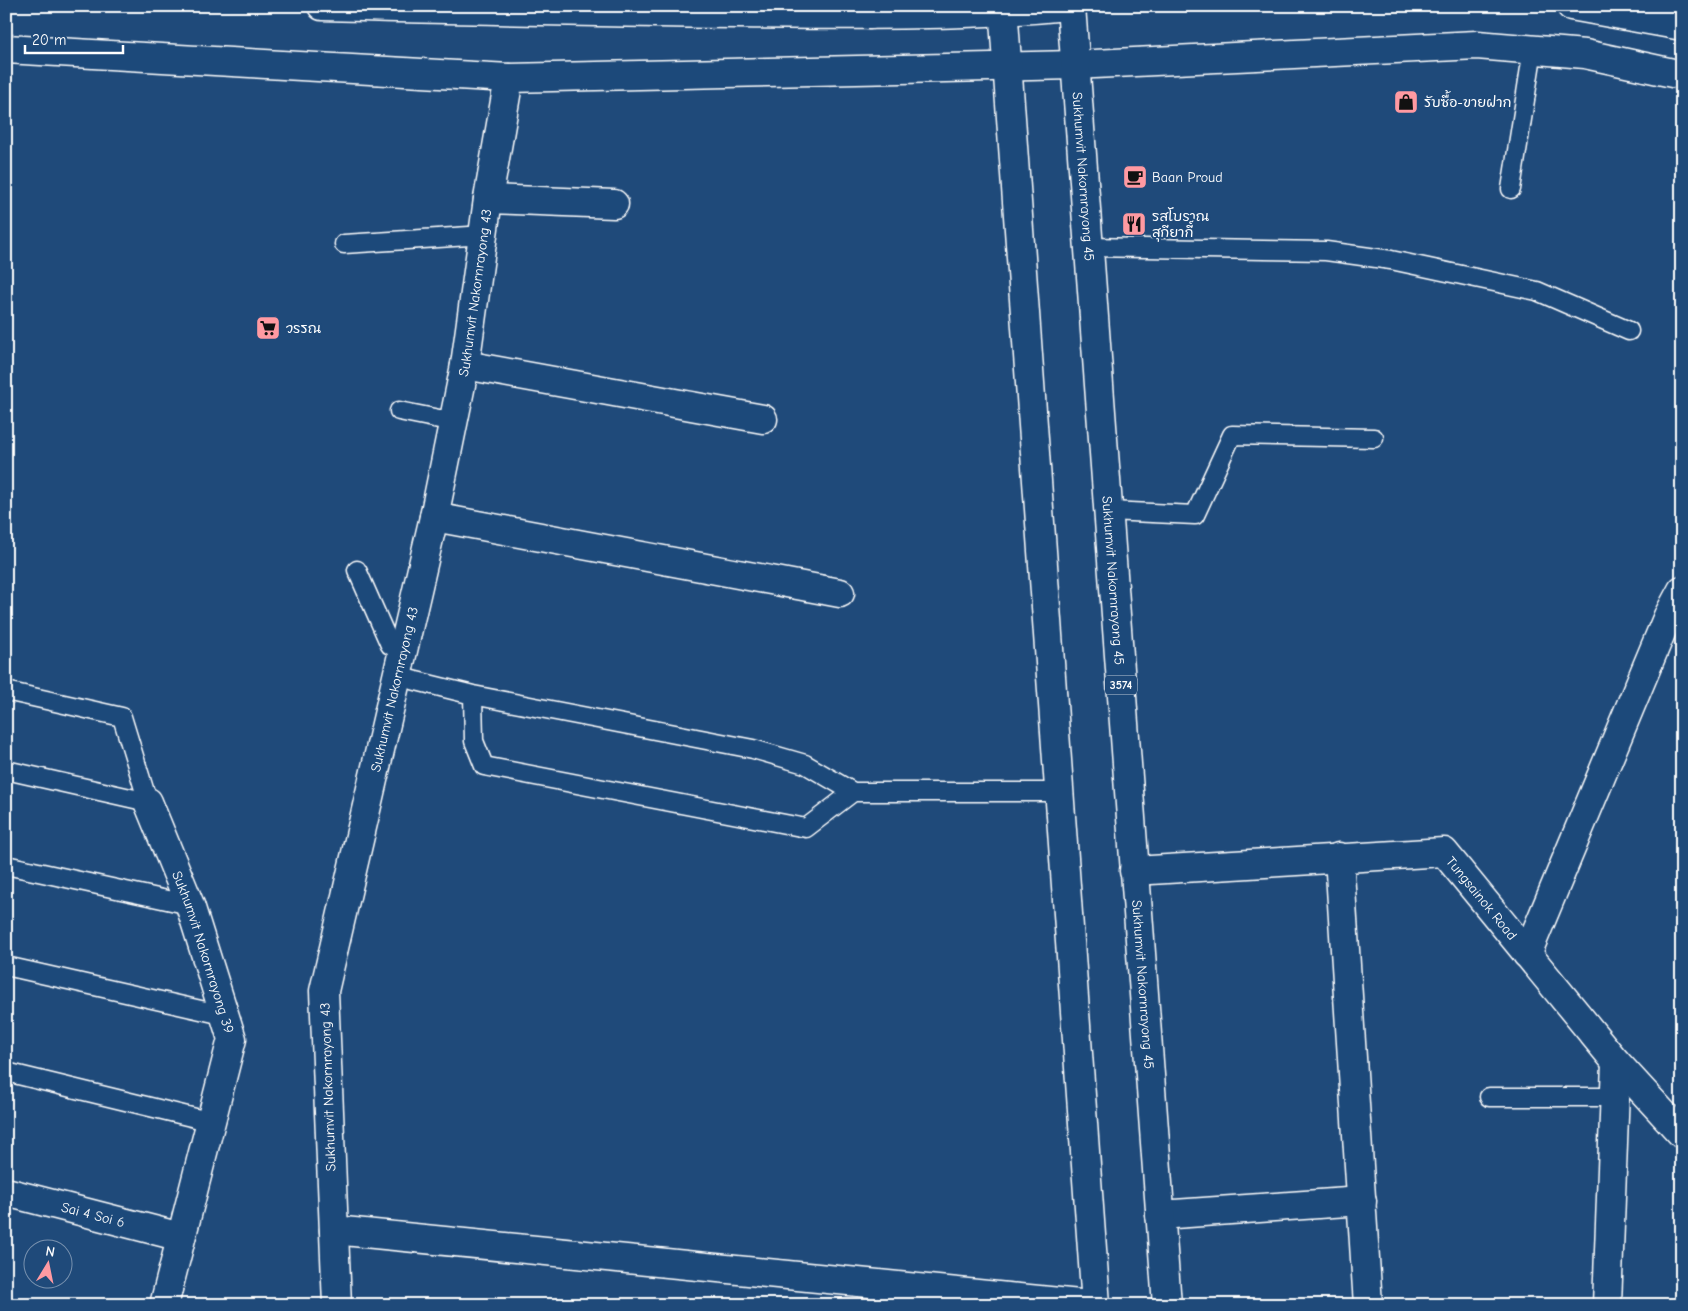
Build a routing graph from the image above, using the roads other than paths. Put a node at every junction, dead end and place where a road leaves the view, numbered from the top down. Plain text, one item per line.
1 (322, 6) edge
2 (1067, 6) edge
3 (1071, 6) edge
4 (1571, 6) edge
5 (1003, 9) edge
6 (878, 11) edge
7 (1682, 26) edge
8 (6, 49) edge
9 (1532, 50) junction
10 (1074, 64) junction
11 (1007, 66) junction
12 (1682, 75) edge
13 (509, 78) junction
14 (1511, 189) dead end
15 (488, 199) junction
16 (614, 204) dead end
17 (484, 235) junction
18 (344, 244) dead end
19 (1088, 247) junction
20 (1629, 331) dead end
21 (465, 365) junction
22 (399, 411) dead end
23 (763, 419) dead end
24 (454, 422) junction
25 (1374, 438) dead end
26 (1109, 511) junction
27 (434, 518) junction
28 (357, 570) dead end
29 (1682, 590) edge
30 (840, 593) dead end
31 (403, 650) junction
32 (396, 676) junction
33 (6, 691) edge
34 (473, 695) junction
35 (6, 770) edge
36 (853, 792) junction
37 (1060, 792) junction
38 (148, 802) junction
39 (1339, 858) junction
40 (6, 865) edge
41 (1134, 871) junction
42 (190, 905) junction
43 (1527, 954) junction
44 (6, 966) edge
45 (223, 1015) junction
46 (1616, 1062) junction
47 (6, 1072) edge
48 (1490, 1097) dead end
49 (1614, 1097) junction
50 (212, 1122) junction
51 (1682, 1134) edge
52 (6, 1192) edge
53 (1362, 1202) junction
54 (1160, 1215) junction
55 (334, 1230) junction
56 (181, 1237) junction
57 (164, 1305) edge
58 (337, 1305) edge
59 (1090, 1305) edge
60 (1096, 1305) edge
61 (1168, 1305) edge
62 (1368, 1305) edge
63 (1607, 1305) edge

1 - 6 street
2 - 5 street
3 - 10 street, Sukhumvit Nakornrayong 45 / 3574
4 - 7 street
5 - 6 street
5 - 11 street
8 - 13 street
9 - 10 street
9 - 12 street
9 - 14 lane
10 - 11 street
10 - 19 street, Sukhumvit Nakornrayong 45 / 3574
11 - 13 street
11 - 37 street
13 - 15 street, Sukhumvit Nakornrayong 43
15 - 16 street
15 - 17 street, Sukhumvit Nakornrayong 43
17 - 18 lane
17 - 21 street, Sukhumvit Nakornrayong 43
19 - 20 lane
19 - 26 street, Sukhumvit Nakornrayong 45 / 3574
21 - 23 street
21 - 24 street, Sukhumvit Nakornrayong 43
22 - 24 lane
24 - 27 street, Sukhumvit Nakornrayong 43
25 - 26 lane
26 - 41 street, Sukhumvit Nakornrayong 45 / 3574
27 - 30 street
27 - 31 street, Sukhumvit Nakornrayong 43
28 - 31 lane
29 - 43 street
31 - 32 street, Sukhumvit Nakornrayong 43
32 - 34 lane
32 - 55 street, Sukhumvit Nakornrayong 43
33 - 38 lane
34 - 36 lane
34 - 36 lane
35 - 38 lane
36 - 37 lane
37 - 60 street
38 - 42 street, Sukhumvit Nakornrayong 39
39 - 41 street, Tungsainok Road
39 - 43 street, Tungsainok Road
39 - 53 street
40 - 42 lane
41 - 54 street, Sukhumvit Nakornrayong 45 / 3574
42 - 45 street, Sukhumvit Nakornrayong 39
43 - 46 street, Tungsainok Road
44 - 45 lane
45 - 50 street, Sukhumvit Nakornrayong 39
46 - 49 street
46 - 51 street, Tungsainok Road
47 - 50 lane
48 - 49 lane
49 - 63 street
50 - 56 street, Sukhumvit Nakornrayong 39
52 - 56 street, Sai 4 Soi 6
53 - 54 street
53 - 62 street
54 - 61 street, Sukhumvit Nakornrayong 45 / 3574
55 - 58 street, Sukhumvit Nakornrayong 43
55 - 59 street
56 - 57 street, Sukhumvit Nakornrayong 39

